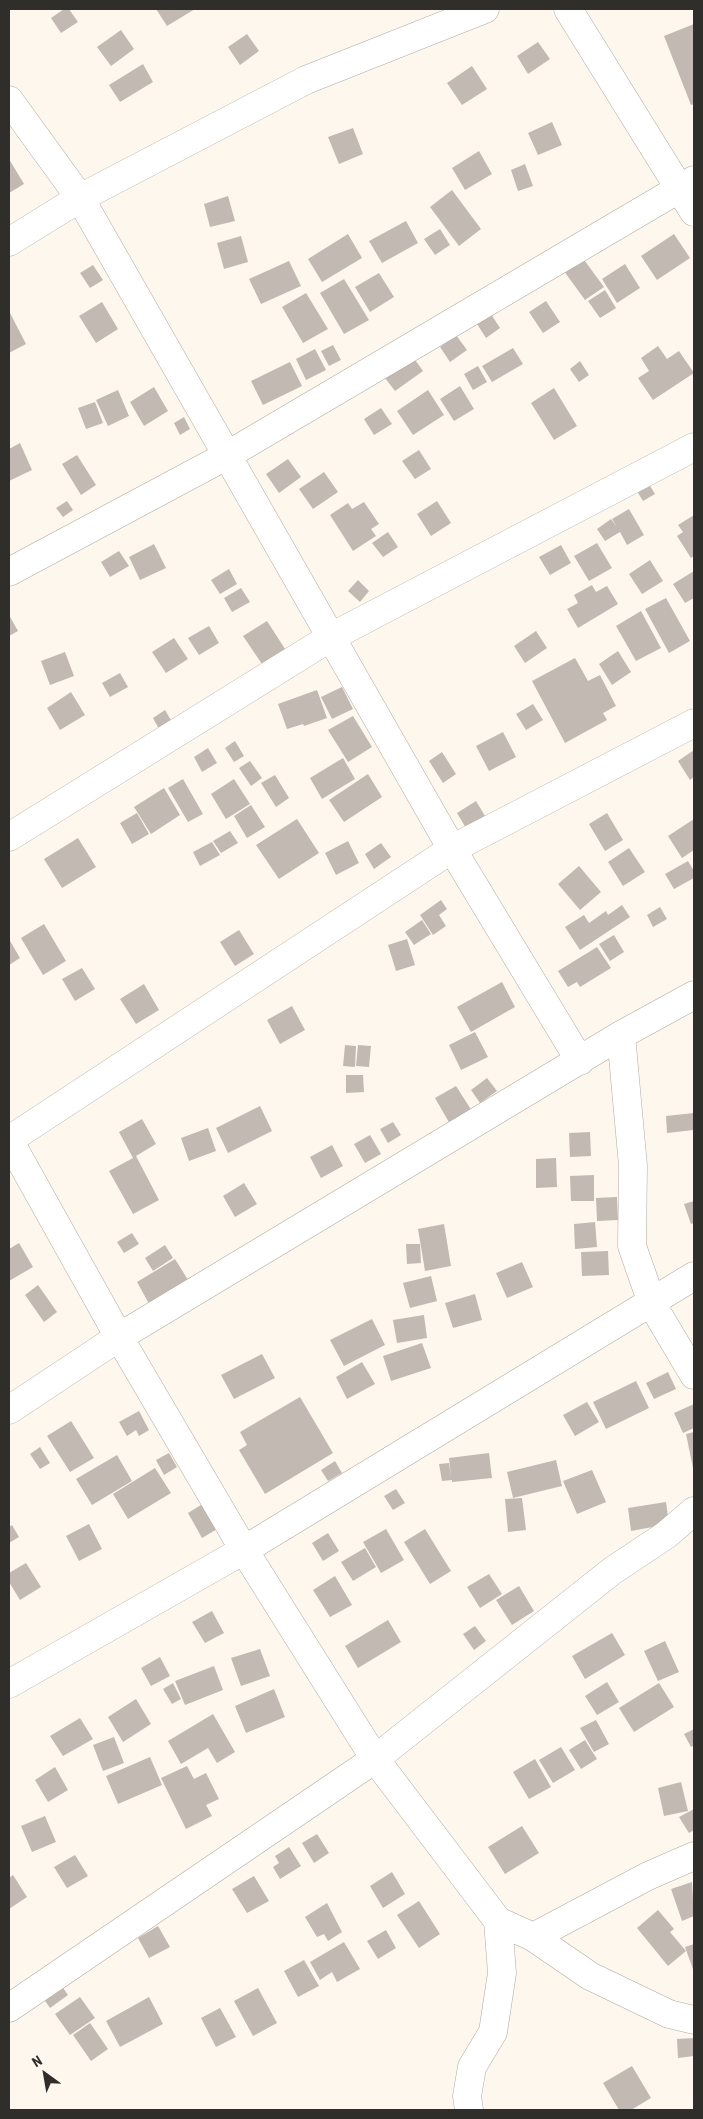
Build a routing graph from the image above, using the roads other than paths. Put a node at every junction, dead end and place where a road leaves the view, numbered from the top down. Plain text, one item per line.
1 (485, 9) edge
2 (568, 9) edge
3 (9, 100) edge
4 (690, 194) edge
5 (80, 198) junction
6 (9, 242) edge
7 (694, 447) edge
8 (226, 456) junction
9 (9, 572) edge
10 (331, 638) junction
11 (694, 723) edge
12 (9, 837) edge
13 (452, 849) junction
14 (694, 995) edge
15 (621, 1035) junction
16 (580, 1061) junction
17 (9, 1140) edge
18 (694, 1276) edge
19 (119, 1337) junction
20 (694, 1375) edge
21 (9, 1410) edge
22 (694, 1511) edge
23 (244, 1550) junction
24 (9, 1684) edge
25 (375, 1760) junction
26 (694, 1856) edge
27 (498, 1920) junction
28 (533, 1937) junction
29 (9, 2008) edge
30 (694, 2020) edge
31 (469, 2110) edge

1 - 5 street
2 - 4 street
3 - 5 street
4 - 8 street
5 - 6 street
5 - 8 street
7 - 10 street
8 - 9 street
8 - 10 street
10 - 12 street
10 - 13 street
11 - 13 street
13 - 16 street
13 - 17 street
14 - 15 street
15 - 16 street
15 - 20 street
16 - 19 street
17 - 19 street
18 - 23 street
19 - 21 street
19 - 23 street
22 - 25 street
23 - 24 street
23 - 25 street
25 - 27 street
25 - 29 street
26 - 28 street
27 - 28 street
27 - 31 street
28 - 30 street

